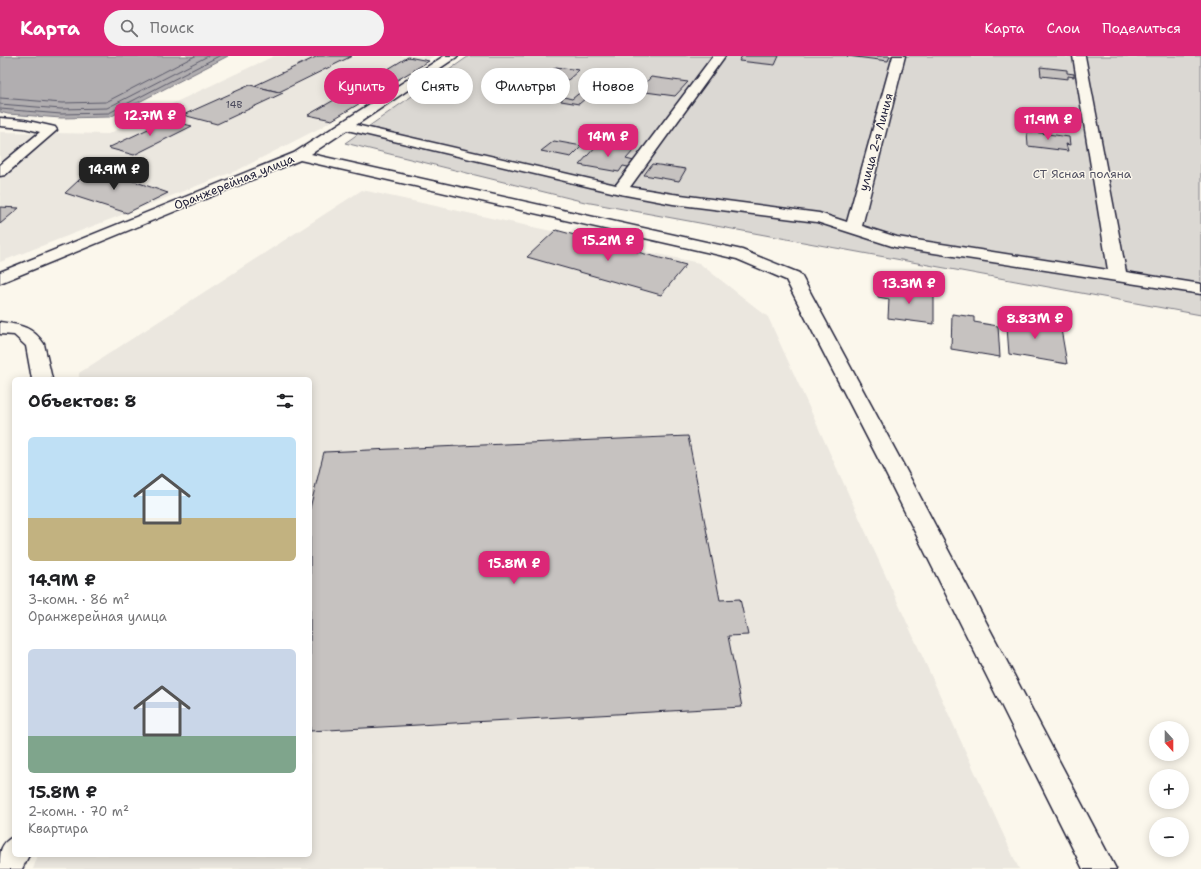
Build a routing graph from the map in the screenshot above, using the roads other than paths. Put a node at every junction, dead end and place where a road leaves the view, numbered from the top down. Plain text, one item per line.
1 (452, 56) edge
2 (719, 56) edge
3 (899, 56) edge
4 (1079, 56) edge
5 (0, 122) edge
6 (345, 126) junction
7 (299, 156) junction
8 (0, 172) edge
9 (620, 190) junction
10 (853, 228) junction
11 (1118, 276) junction
12 (0, 278) edge
13 (1201, 289) edge
14 (0, 328) edge
15 (42, 377) edge
16 (12, 856) edge
17 (5, 869) edge
18 (1100, 869) edge

1 - 6 street, Оранжерейная улица
2 - 9 street
3 - 10 street, улица 2-я Линия
4 - 11 street
5 - 8 street
6 - 7 street, Оранжерейная улица
6 - 9 street
7 - 12 street, Оранжерейная улица
7 - 18 street
9 - 10 street
10 - 11 street
11 - 13 street
14 - 15 street
16 - 17 street

